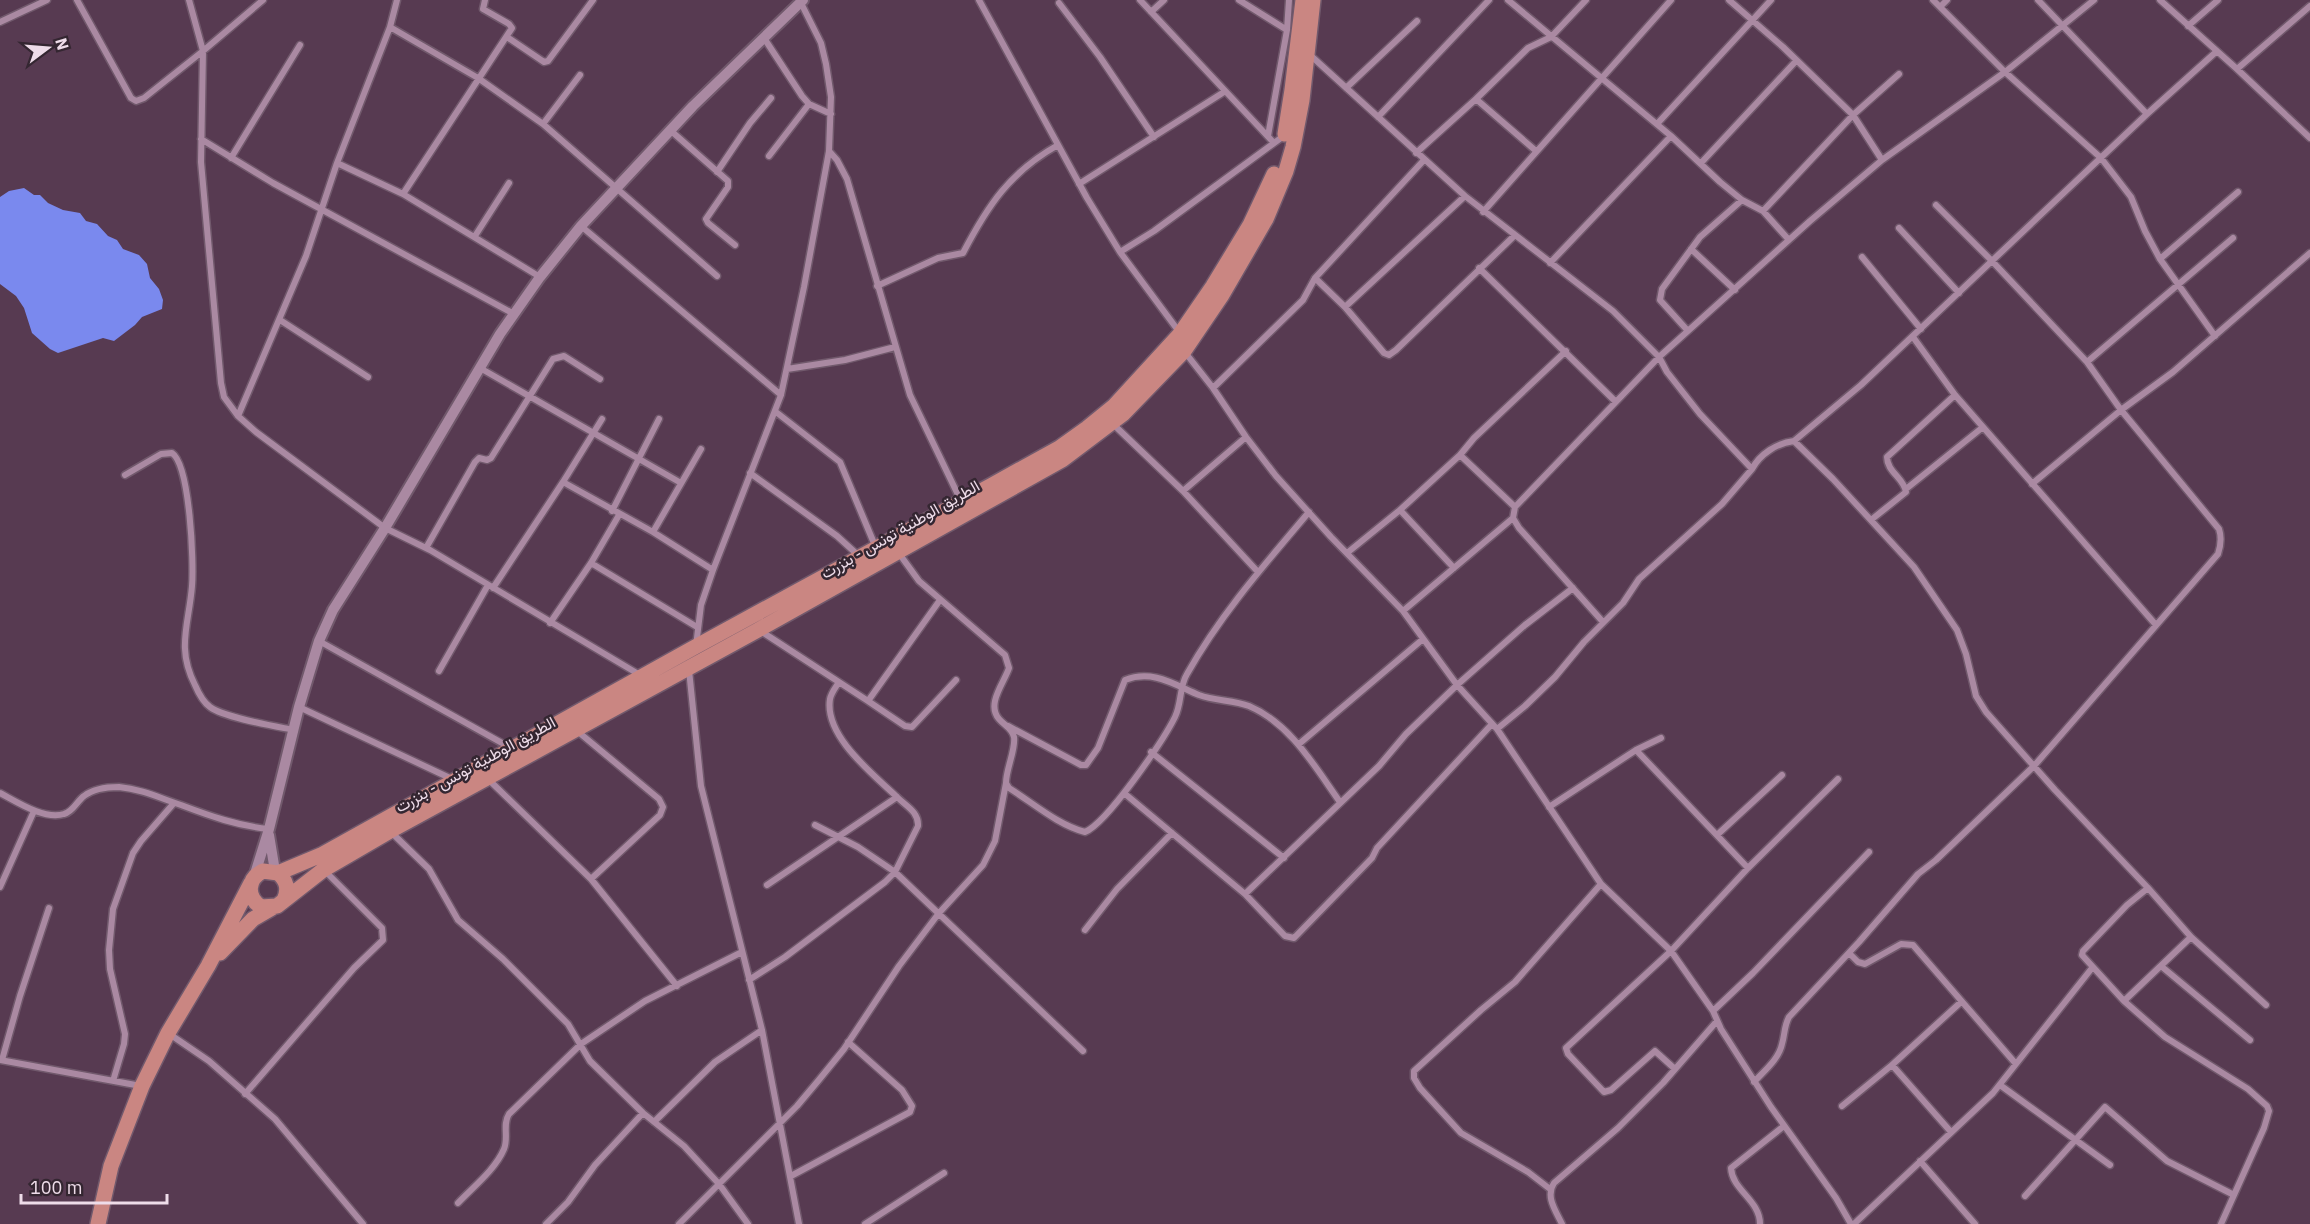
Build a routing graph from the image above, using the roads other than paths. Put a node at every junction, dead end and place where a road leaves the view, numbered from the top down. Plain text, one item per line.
1 (47, 0) edge
2 (77, 0) edge
3 (189, 0) edge
4 (263, 0) edge
5 (398, 0) edge
6 (485, 0) edge
7 (593, 0) edge
8 (979, 0) edge
9 (1140, 0) edge
10 (1164, 0) edge
11 (1239, 0) edge
12 (1289, 0) edge
13 (1303, 0) edge
14 (1313, 0) edge
15 (1489, 0) edge
16 (1508, 0) edge
17 (1586, 0) edge
18 (1671, 0) edge
19 (1729, 0) edge
20 (1770, 0) edge
21 (1933, 0) edge
22 (1947, 0) edge
23 (2038, 0) edge
24 (2094, 0) edge
25 (2160, 0) edge
26 (2218, 0) edge
27 (801, 1) edge
28 (1059, 3) dead end
29 (2310, 6) edge
30 (1940, 7) junction
31 (1151, 12) junction
32 (1417, 21) dead end
33 (1751, 21) junction
34 (0, 22) edge
35 (2061, 26) junction
36 (2188, 26) junction
37 (390, 27) junction
38 (1287, 30) junction
39 (507, 37) junction
40 (764, 38) junction
41 (1551, 38) junction
42 (300, 45) dead end
43 (1303, 48) junction
44 (203, 51) junction
45 (2217, 51) junction
46 (1796, 61) junction
47 (2237, 69) junction
48 (2005, 72) junction
49 (1899, 74) dead end
50 (580, 75) dead end
51 (478, 78) junction
52 (1602, 80) junction
53 (1347, 88) junction
54 (1224, 92) junction
55 (771, 99) dead end
56 (1476, 99) junction
57 (809, 104) junction
58 (831, 114) junction
59 (2147, 114) junction
60 (1853, 115) junction
61 (1378, 117) junction
62 (543, 124) junction
63 (1657, 124) junction
64 (670, 130) junction
65 (1268, 136) junction
66 (1671, 136) junction
67 (1154, 137) junction
68 (2310, 138) edge
69 (201, 139) junction
70 (1279, 139) junction
71 (1058, 145) junction
72 (829, 151) junction
73 (1536, 152) junction
74 (1416, 153) junction
75 (769, 156) dead end
76 (231, 158) junction
77 (2101, 158) junction
78 (1424, 160) junction
79 (1882, 160) junction
80 (337, 163) junction
81 (1701, 163) junction
82 (717, 172) junction
83 (509, 183) dead end
84 (1079, 184) junction
85 (617, 188) junction
86 (2238, 192) dead end
87 (403, 194) junction
88 (1464, 196) junction
89 (1742, 200) junction
90 (1936, 205) dead end
91 (323, 210) junction
92 (1763, 211) junction
93 (1483, 212) junction
94 (581, 226) junction
95 (1899, 228) dead end
96 (475, 236) junction
97 (1514, 236) junction
98 (2233, 238) dead end
99 (1790, 240) junction
100 (735, 246) dead end
101 (1691, 249) junction
102 (1120, 252) junction
103 (2310, 253) edge
104 (1862, 257) dead end
105 (2160, 259) junction
106 (1992, 261) junction
107 (1550, 263) junction
108 (1479, 268) junction
109 (717, 276) dead end
110 (540, 277) junction
111 (1315, 278) junction
112 (2177, 284) junction
113 (877, 286) junction
114 (1735, 290) junction
115 (1959, 293) junction
116 (1345, 307) junction
117 (514, 314) junction
118 (280, 320) junction
119 (1921, 329) junction
120 (1688, 331) junction
121 (2215, 336) junction
122 (1913, 337) junction
123 (1179, 342) junction
124 (895, 347) junction
125 (1566, 351) junction
126 (1659, 357) junction
127 (2087, 362) junction
128 (480, 368) junction
129 (787, 369) junction
130 (368, 377) dead end
131 (600, 379) dead end
132 (1213, 388) junction
133 (1955, 394) junction
134 (529, 395) junction
135 (781, 395) junction
136 (1615, 401) junction
137 (2121, 410) junction
138 (776, 412) junction
139 (238, 416) junction
140 (602, 419) dead end
141 (659, 419) dead end
142 (1112, 423) junction
143 (1983, 427) junction
144 (592, 434) junction
145 (1246, 437) junction
146 (1794, 441) junction
147 (700, 449) dead end
148 (1461, 455) junction
149 (639, 460) junction
150 (1752, 469) junction
151 (750, 473) junction
152 (125, 475) dead end
153 (563, 482) junction
154 (681, 483) junction
155 (2032, 484) junction
156 (1906, 489) junction
157 (1183, 491) junction
158 (961, 501) junction
159 (1515, 507) junction
160 (1400, 510) junction
161 (1309, 512) junction
162 (615, 513) junction
163 (1513, 518) junction
164 (1871, 520) junction
165 (385, 528) junction
166 (653, 532) junction
167 (426, 548) junction
168 (876, 549) junction
169 (897, 551) junction
170 (1347, 554) junction
171 (861, 557) junction
172 (591, 563) junction
173 (1454, 568) junction
174 (713, 570) junction
175 (1258, 572) junction
176 (490, 586) junction
177 (1573, 588) junction
178 (940, 600) junction
179 (1403, 611) junction
180 (1603, 622) junction
181 (550, 623) junction
182 (2156, 625) junction
183 (698, 627) junction
184 (758, 630) junction
185 (1423, 639) junction
186 (319, 641) junction
187 (696, 647) junction
188 (689, 667) junction
189 (439, 671) dead end
190 (644, 677) junction
191 (956, 680) dead end
192 (839, 682) junction
193 (1457, 685) junction
194 (1182, 686) junction
195 (868, 701) junction
196 (299, 707) junction
197 (1008, 726) junction
198 (1494, 727) junction
199 (294, 730) junction
200 (576, 730) junction
201 (1661, 738) dead end
202 (1299, 744) junction
203 (513, 749) junction
204 (1636, 750) junction
205 (1151, 752) junction
206 (2034, 766) junction
207 (1782, 775) dead end
208 (487, 777) junction
209 (1838, 779) dead end
210 (455, 780) junction
211 (1006, 783) junction
212 (0, 793) edge
213 (1124, 793) junction
214 (897, 797) junction
215 (1340, 802) junction
216 (174, 803) junction
217 (1549, 807) junction
218 (33, 811) junction
219 (815, 825) dead end
220 (269, 829) junction
221 (390, 831) junction
222 (1172, 833) junction
223 (1717, 835) junction
224 (837, 837) junction
225 (1869, 852) dead end
226 (1284, 858) junction
227 (1748, 868) junction
228 (323, 870) junction
229 (277, 872) junction
230 (895, 872) junction
231 (591, 879) junction
232 (252, 880) junction
233 (1601, 884) junction
234 (767, 885) dead end
235 (0, 887) edge
236 (2148, 888) junction
237 (1245, 894) junction
238 (278, 904) junction
239 (49, 908) dead end
240 (939, 913) junction
241 (1085, 930) dead end
242 (2191, 937) junction
243 (1671, 951) junction
244 (742, 952) junction
245 (1849, 953) junction
246 (208, 966) junction
247 (2161, 966) junction
248 (2092, 968) junction
249 (749, 980) junction
250 (677, 986) junction
251 (2124, 1001) junction
252 (1961, 1002) junction
253 (2266, 1005) dead end
254 (1713, 1011) junction
255 (1717, 1021) junction
256 (762, 1030) junction
257 (168, 1033) junction
258 (2250, 1040) dead end
259 (848, 1042) junction
260 (581, 1044) junction
261 (1083, 1051) dead end
262 (1, 1060) edge
263 (2016, 1064) junction
264 (1892, 1065) junction
265 (1675, 1069) junction
266 (113, 1081) junction
267 (1754, 1082) junction
268 (2000, 1085) junction
269 (142, 1086) junction
270 (245, 1094) junction
271 (1842, 1107) dead end
272 (643, 1113) junction
273 (781, 1120) junction
274 (654, 1122) junction
275 (1784, 1126) junction
276 (1951, 1132) junction
277 (2076, 1140) junction
278 (1920, 1161) junction
279 (2110, 1165) dead end
280 (944, 1173) dead end
281 (791, 1176) junction
282 (719, 1184) junction
283 (1550, 1189) junction
284 (2234, 1194) junction
285 (2025, 1196) dead end
286 (458, 1203) dead end
287 (98, 1224) edge
288 (363, 1224) edge
289 (546, 1224) edge
290 (679, 1224) edge
291 (748, 1224) edge
292 (799, 1224) edge
293 (865, 1224) edge
294 (1563, 1224) edge
295 (1760, 1224) edge
296 (1853, 1224) edge
297 (1975, 1224) edge
298 (2222, 1224) edge

1 - 34 street
2 - 44 street
3 - 44 street
4 - 44 street
5 - 37 street
6 - 39 street
7 - 39 street
8 - 71 street
9 - 31 street
10 - 31 street
11 - 38 street
12 - 38 street
13 - 43 main road, الطريق الوطنية تونس - بنزرت
14 - 43 main road, الطريق الوطنية تونس - بنزرت
15 - 61 street
16 - 41 street
17 - 41 street
18 - 52 street
19 - 33 street
20 - 33 street
21 - 30 street
22 - 30 street
23 - 35 street
24 - 35 street
25 - 36 street
26 - 36 street
27 - 40 street
27 - 58 street
28 - 67 street
29 - 47 street
30 - 48 street
31 - 54 street
32 - 53 street
33 - 46 street
33 - 63 street
35 - 48 street
35 - 59 street
36 - 45 street
37 - 51 street
37 - 80 street
38 - 65 street
39 - 51 street
40 - 57 street
40 - 64 street
41 - 52 street
41 - 56 street
42 - 76 street
43 - 53 street
43 - 70 main road, الطريق الوطنية تونس - بنزرت
43 - 123 main road, الطريق الوطنية تونس - بنزرت
44 - 69 street
45 - 47 street
45 - 59 street
46 - 60 street
46 - 81 street
47 - 68 street
48 - 77 street
48 - 79 street
49 - 60 street
50 - 62 street
51 - 62 street
51 - 87 street
52 - 63 street
52 - 73 street
53 - 61 street
54 - 65 street
54 - 67 street
55 - 82 street
56 - 73 street
56 - 74 street
57 - 58 street
57 - 75 street
58 - 72 street
59 - 77 street
60 - 79 street
60 - 92 street
61 - 74 street
62 - 85 street
63 - 66 street
64 - 82 street
64 - 85 street
65 - 70 street
66 - 81 street
66 - 107 street
67 - 84 street
69 - 76 street
69 - 139 street
70 - 102 street
70 - 123 main road, الطريق الوطنية تونس - بنزرت
71 - 84 street
71 - 113 street
72 - 113 street
72 - 129 street
73 - 93 street
74 - 78 street
76 - 91 street
77 - 105 street
77 - 106 street
78 - 88 street
78 - 111 street
79 - 99 street
80 - 87 street
80 - 91 street
81 - 89 street
82 - 100 street
83 - 96 street
84 - 102 street
85 - 94 street
85 - 109 street
86 - 105 street
87 - 96 street
88 - 93 street
88 - 116 street
89 - 92 street
89 - 101 street
90 - 106 street
91 - 117 street
91 - 118 street
92 - 99 street
93 - 97 street
94 - 110 street
94 - 135 street
95 - 115 street
96 - 110 street
97 - 107 street
97 - 108 street
98 - 112 street
99 - 114 street
101 - 114 street
101 - 120 street
102 - 123 street
103 - 121 street
104 - 119 street
105 - 112 street
106 - 115 street
106 - 127 street
107 - 126 street
108 - 116 street
108 - 125 street
110 - 117 street
111 - 116 street
111 - 132 street
112 - 121 street
112 - 127 street
113 - 124 street
114 - 120 street
115 - 119 street
117 - 128 street
118 - 130 street
118 - 139 street
119 - 122 street
120 - 126 street
121 - 137 street
122 - 133 street
122 - 146 street
123 - 132 street
123 - 142 main road, الطريق الوطنية تونس - بنزرت
123 - 158 main road, الطريق الوطنية تونس - بنزرت
124 - 129 street
124 - 158 street
125 - 136 street
125 - 148 street
126 - 136 street
126 - 150 street
127 - 137 street
128 - 134 street
128 - 165 street
129 - 135 street
131 - 134 street
132 - 145 street
133 - 143 street
133 - 156 street
134 - 144 street
134 - 167 street
135 - 138 street
136 - 159 street
137 - 155 street
137 - 182 street
138 - 151 street
138 - 168 street
139 - 165 street
140 - 144 street
141 - 149 street
142 - 157 street
142 - 169 main road, الطريق الوطنية تونس - بنزرت
143 - 155 street
143 - 156 street
144 - 149 street
144 - 153 street
145 - 157 street
145 - 161 street
146 - 150 street
146 - 164 street
147 - 154 street
148 - 159 street
148 - 160 street
149 - 154 street
149 - 162 street
150 - 180 street
151 - 171 street
151 - 174 street
152 - 199 street
153 - 162 street
153 - 176 street
154 - 166 street
155 - 182 street
156 - 164 street
157 - 175 street
158 - 168 main road, الطريق الوطنية تونس - بنزرت
159 - 163 street
160 - 170 street
160 - 173 street
161 - 170 street
161 - 175 street
162 - 166 street
162 - 172 street
163 - 173 street
163 - 177 street
164 - 206 street
165 - 167 street
165 - 186 street
166 - 174 street
167 - 176 street
168 - 171 main road, الطريق الوطنية تونس - بنزرت
169 - 178 street
169 - 184 main road, الطريق الوطنية تونس - بنزرت
170 - 179 street
171 - 187 main road, الطريق الوطنية تونس - بنزرت
172 - 181 street
172 - 183 street
173 - 179 street
174 - 183 street
175 - 194 street
176 - 181 street
176 - 189 street
177 - 180 street
177 - 193 street
178 - 195 street
178 - 197 street
179 - 185 street
180 - 198 street
181 - 190 street
182 - 206 street
183 - 187 street
184 - 188 main road, الطريق الوطنية تونس - بنزرت
184 - 192 street
185 - 193 street
185 - 202 street
186 - 196 street
186 - 203 street
187 - 188 street
187 - 190 main road, الطريق الوطنية تونس - بنزرت
188 - 200 main road, الطريق الوطنية تونس - بنزرت
188 - 244 street
190 - 203 main road, الطريق الوطنية تونس - بنزرت
191 - 195 street
192 - 195 street
192 - 214 street
193 - 198 street
193 - 215 street
194 - 197 street
194 - 202 street
194 - 205 street
196 - 199 street
196 - 210 street
197 - 211 street
198 - 217 street
198 - 237 street
199 - 220 street
200 - 208 main road, الطريق الوطنية تونس - بنزرت
200 - 231 street
201 - 204 street
202 - 215 street
203 - 210 main road, الطريق الوطنية تونس - بنزرت
204 - 217 street
204 - 223 street
205 - 213 street
205 - 226 street
206 - 236 street
206 - 245 street
207 - 223 street
208 - 221 main road, الطريق الوطنية تونس - بنزرت
208 - 231 street
209 - 227 street
210 - 229 main road, الطريق الوطنية تونس - بنزرت
211 - 213 street
211 - 240 street
212 - 218 street
213 - 222 street
214 - 224 street
214 - 230 street
215 - 226 street
216 - 218 street
216 - 220 street
216 - 266 street
217 - 233 street
218 - 235 street
219 - 224 street
220 - 229 street
220 - 232 street
221 - 228 main road, الطريق الوطنية تونس - بنزرت
221 - 260 street
222 - 237 street
222 - 241 street
223 - 227 street
224 - 230 street
224 - 234 street
225 - 254 street
226 - 237 street
227 - 243 street
228 - 238 main road, الطريق الوطنية تونس - بنزرت
228 - 270 street
229 - 232 main road
229 - 238 main road
230 - 240 street
230 - 249 street
231 - 250 street
232 - 238 main road
232 - 246 main road, الطريق الوطنية تونس - بنزرت
233 - 243 street
233 - 283 street
236 - 242 street
236 - 248 street
238 - 246 main road, الطريق الوطنية تونس - بنزرت
239 - 262 street
240 - 259 street
240 - 261 street
242 - 247 street
242 - 253 street
243 - 254 street
243 - 265 street
244 - 249 street
244 - 250 street
245 - 252 street
245 - 267 street
246 - 257 main road, الطريق الوطنية تونس - بنزرت
247 - 251 street
247 - 258 street
248 - 251 street
248 - 263 street
249 - 256 street
250 - 260 street
251 - 284 street
252 - 263 street
252 - 264 street
254 - 255 street
255 - 265 street
255 - 267 street
256 - 273 street
256 - 274 street
257 - 269 main road, الطريق الوطنية تونس - بنزرت
257 - 270 street
259 - 273 street
259 - 281 street
260 - 272 street
260 - 286 street
262 - 266 street
263 - 268 street
264 - 271 street
264 - 276 street
265 - 283 street
266 - 269 street
267 - 275 street
268 - 276 street
268 - 277 street
269 - 287 main road, الطريق الوطنية تونس - بنزرت
270 - 288 street
272 - 274 street
272 - 289 street
273 - 281 street
273 - 282 street
274 - 282 street
275 - 295 street
275 - 296 street
276 - 278 street
277 - 279 street
277 - 284 street
277 - 285 street
278 - 296 street
278 - 297 street
280 - 293 street
281 - 292 street
282 - 290 street
282 - 291 street
283 - 294 street
284 - 298 street

